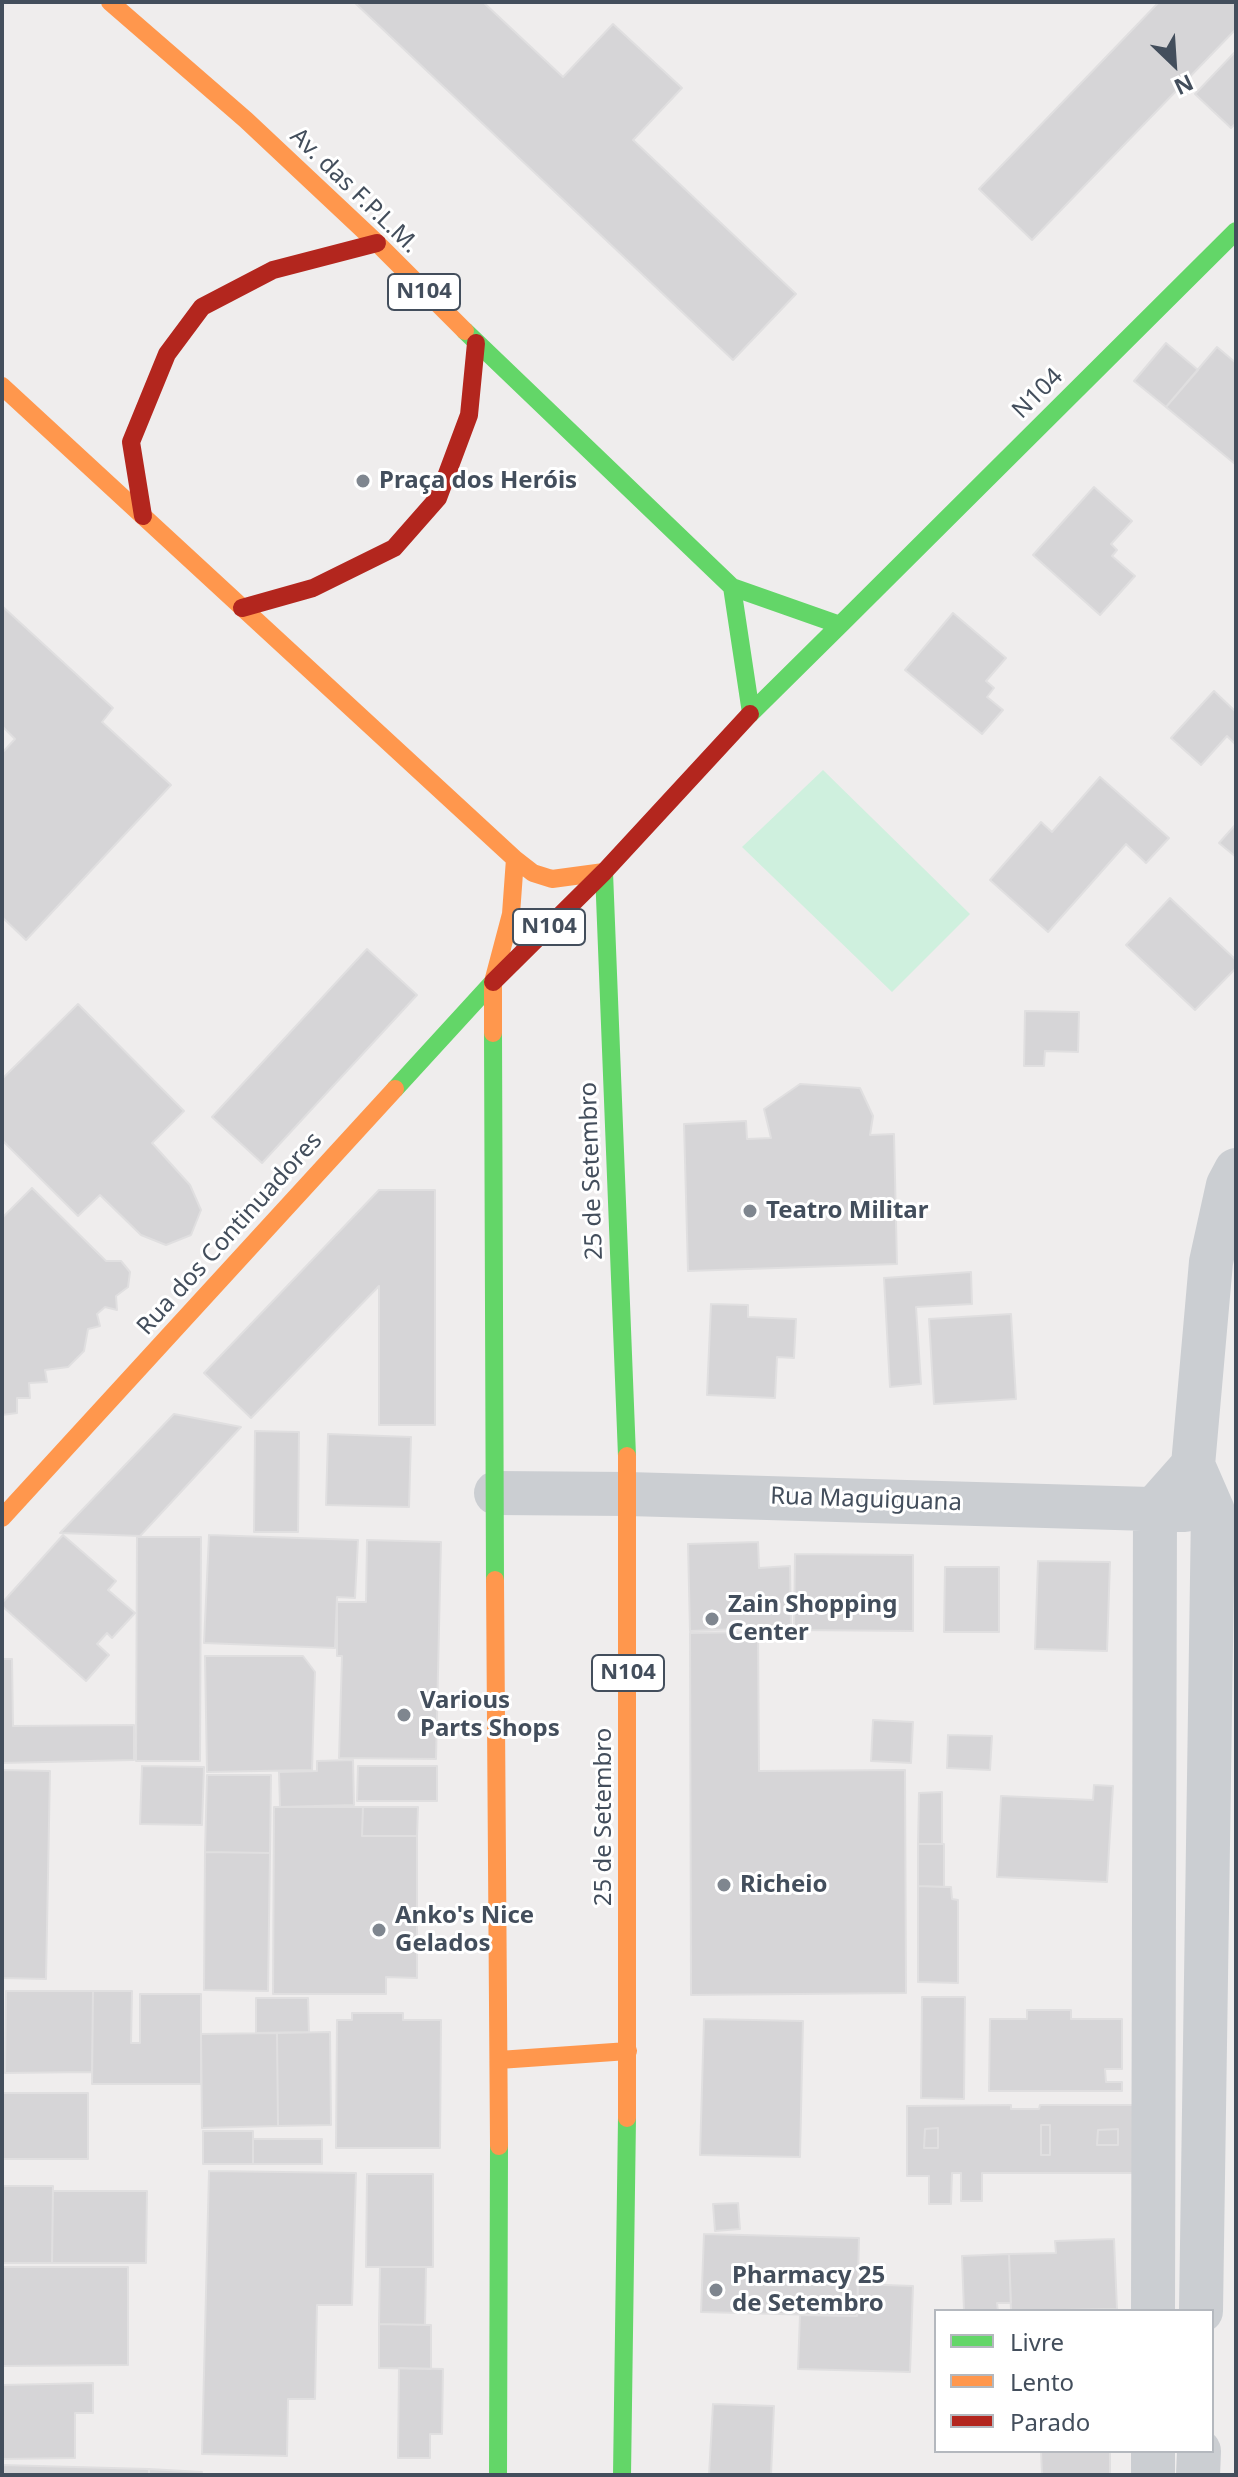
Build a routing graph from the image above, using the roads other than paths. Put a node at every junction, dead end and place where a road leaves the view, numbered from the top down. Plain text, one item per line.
1 (110, 2) edge
2 (1236, 231) edge
3 (377, 243) junction
4 (476, 343) junction
5 (2, 386) edge
6 (143, 516) junction
7 (732, 587) junction
8 (242, 608) junction
9 (840, 625) junction
10 (751, 713) junction
11 (515, 859) junction
12 (604, 872) junction
13 (493, 982) junction
14 (1236, 1170) edge
15 (1193, 1465) junction
16 (496, 1493) junction
17 (628, 1494) junction
18 (1155, 1508) junction
19 (1224, 1510) edge
20 (2, 1518) edge
21 (628, 2051) junction
22 (499, 2060) junction
23 (1153, 2309) edge
24 (1201, 2309) edge
25 (1153, 2453) edge
26 (1199, 2453) edge
27 (498, 2475) edge
28 (622, 2475) edge
29 (1153, 2475) edge
30 (1198, 2475) edge

1 - 3 main road, Av. das F.P.L.M. / N104
2 - 9 main road, N104 / N104
3 - 4 main road, Av. das F.P.L.M. / N104
3 - 6 main road
4 - 7 main road, Av. das F.P.L.M. / N104
4 - 8 main road
5 - 6 main road, N104
6 - 8 main road, N104
7 - 9 main road, N104
7 - 10 main road
8 - 11 main road, N104
9 - 10 main road, N104
10 - 12 main road, N104
11 - 12 main road, N104
11 - 13 main road, N104
12 - 13 main road, N104
12 - 17 main road, 25 de Setembro / N104
13 - 16 main road, N104
13 - 20 main road, Rua dos Continuadores
14 - 15 street
15 - 18 street
15 - 19 street
16 - 17 street, Rua Maguiguana
16 - 22 main road, N104
17 - 18 street, Rua Maguiguana
17 - 21 main road, 25 de Setembro / N104
18 - 19 street, Rua Maguiguana
18 - 23 street
19 - 24 street
21 - 22 main road
21 - 28 main road, 25 de Setembro / N104
22 - 27 main road, N104
25 - 29 street
26 - 30 street

